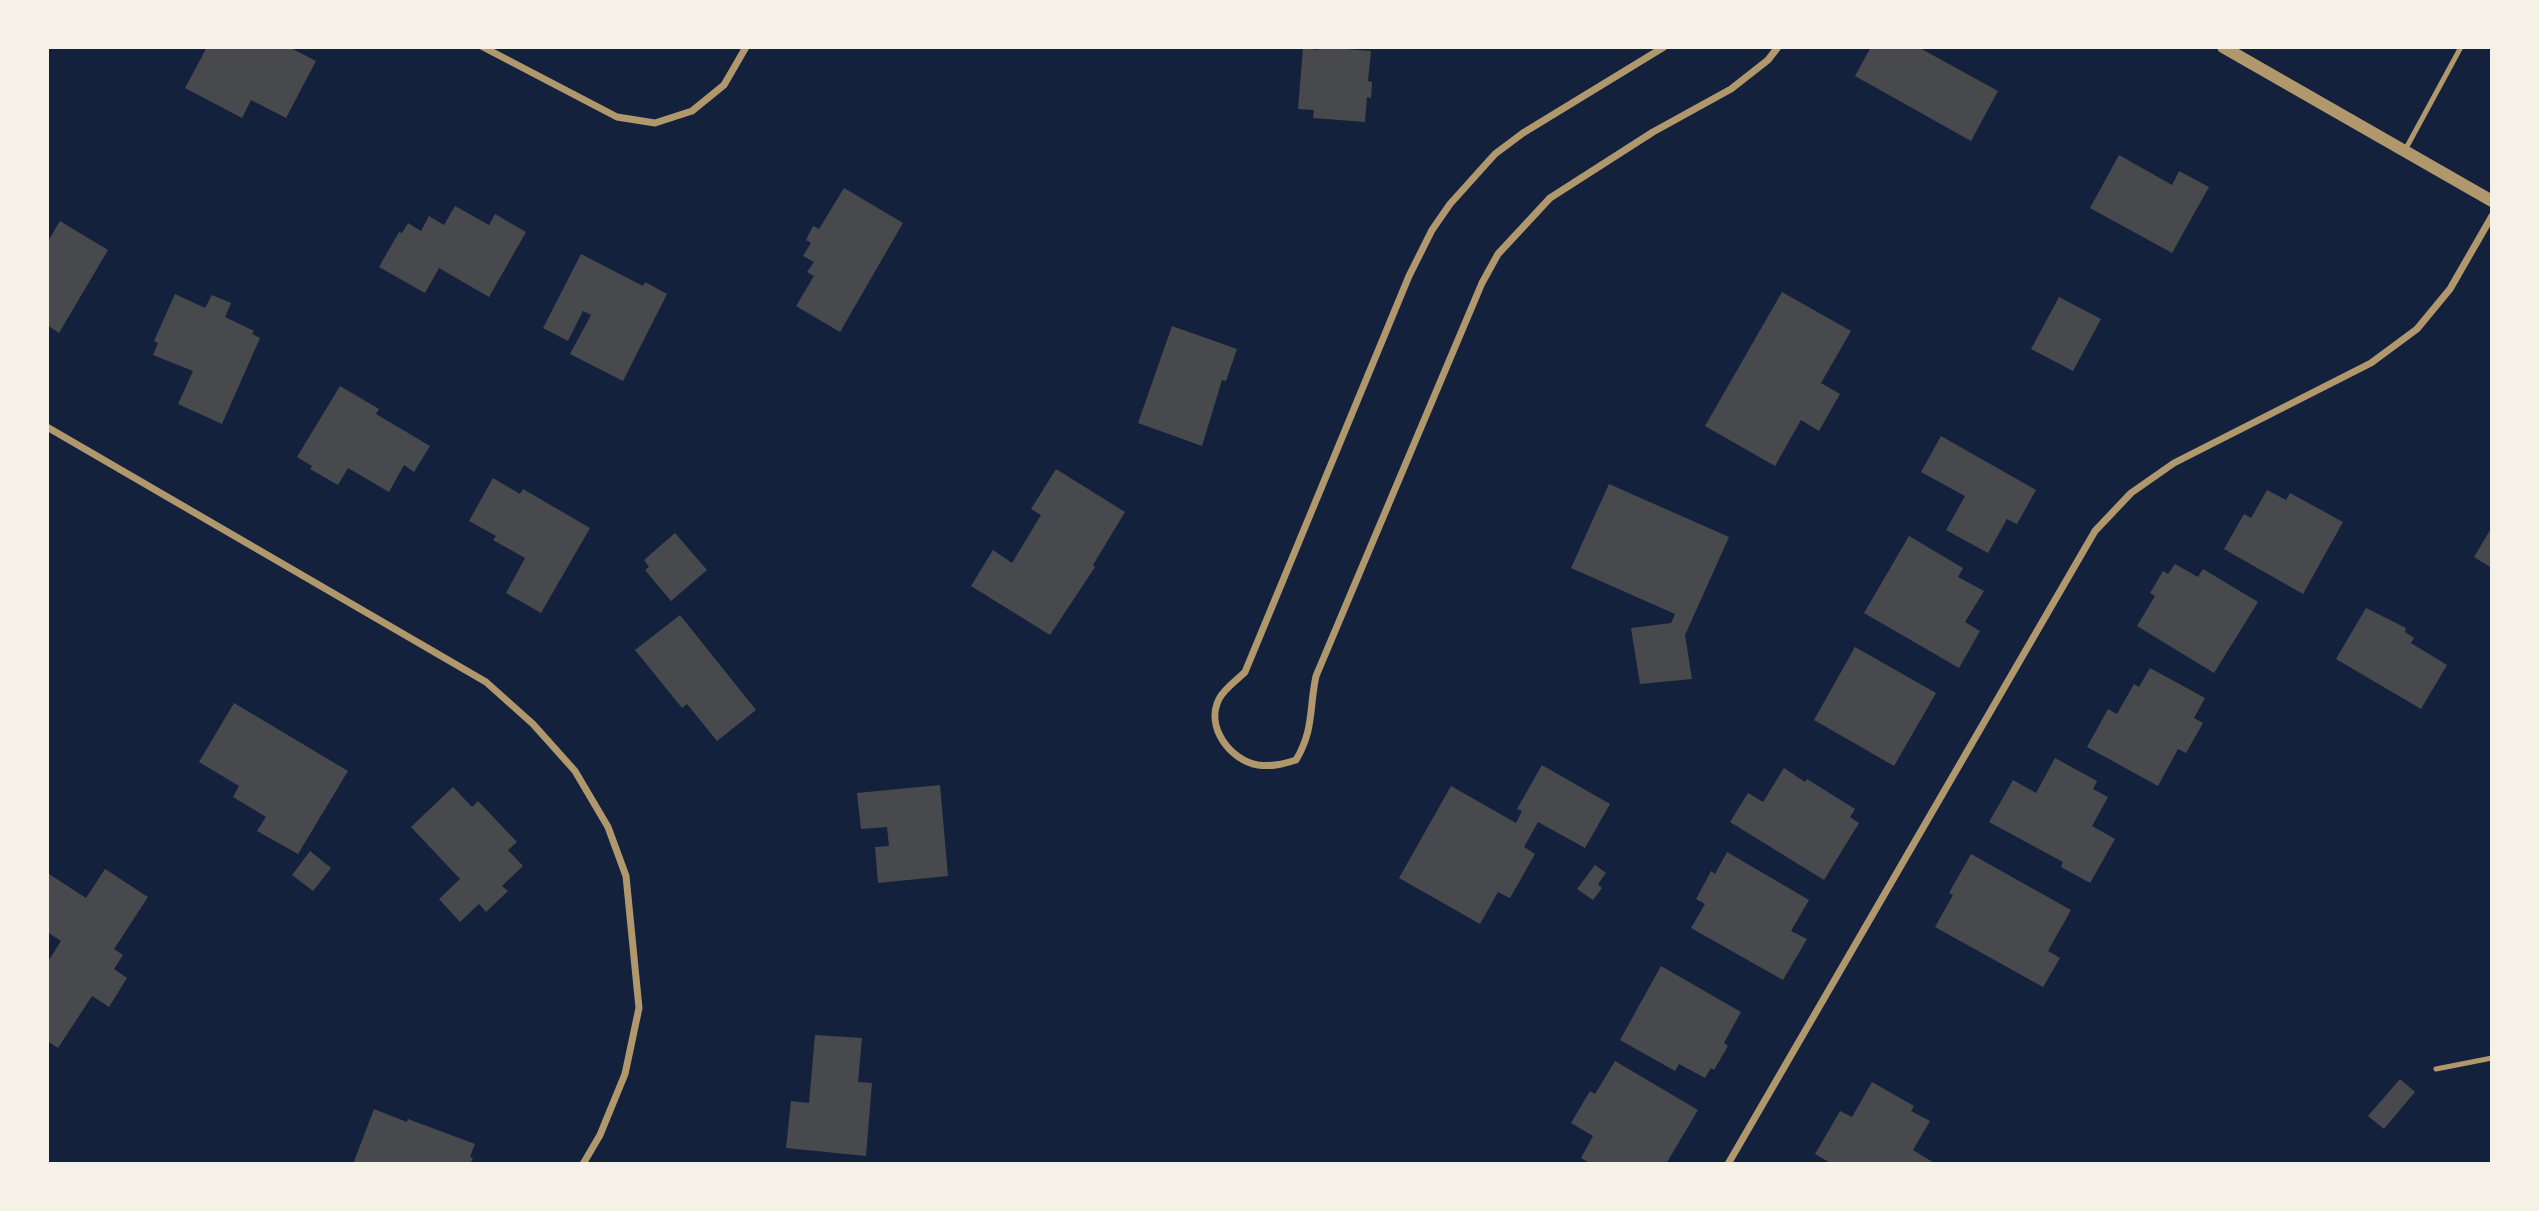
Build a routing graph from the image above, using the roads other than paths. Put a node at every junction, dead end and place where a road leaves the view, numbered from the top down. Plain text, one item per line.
1 (483, 47) edge
2 (746, 47) edge
3 (1664, 47) edge
4 (1778, 47) edge
5 (2224, 47) edge
6 (2461, 47) edge
7 (2404, 152) junction
8 (2492, 201) edge
9 (2492, 216) edge
10 (47, 427) edge
11 (2492, 1058) edge
12 (2437, 1069) dead end
13 (583, 1164) edge
14 (1728, 1164) edge

1 - 2 street
3 - 4 street
5 - 7 street
6 - 7 lane
7 - 8 street
9 - 14 street
10 - 13 street
11 - 12 lane

